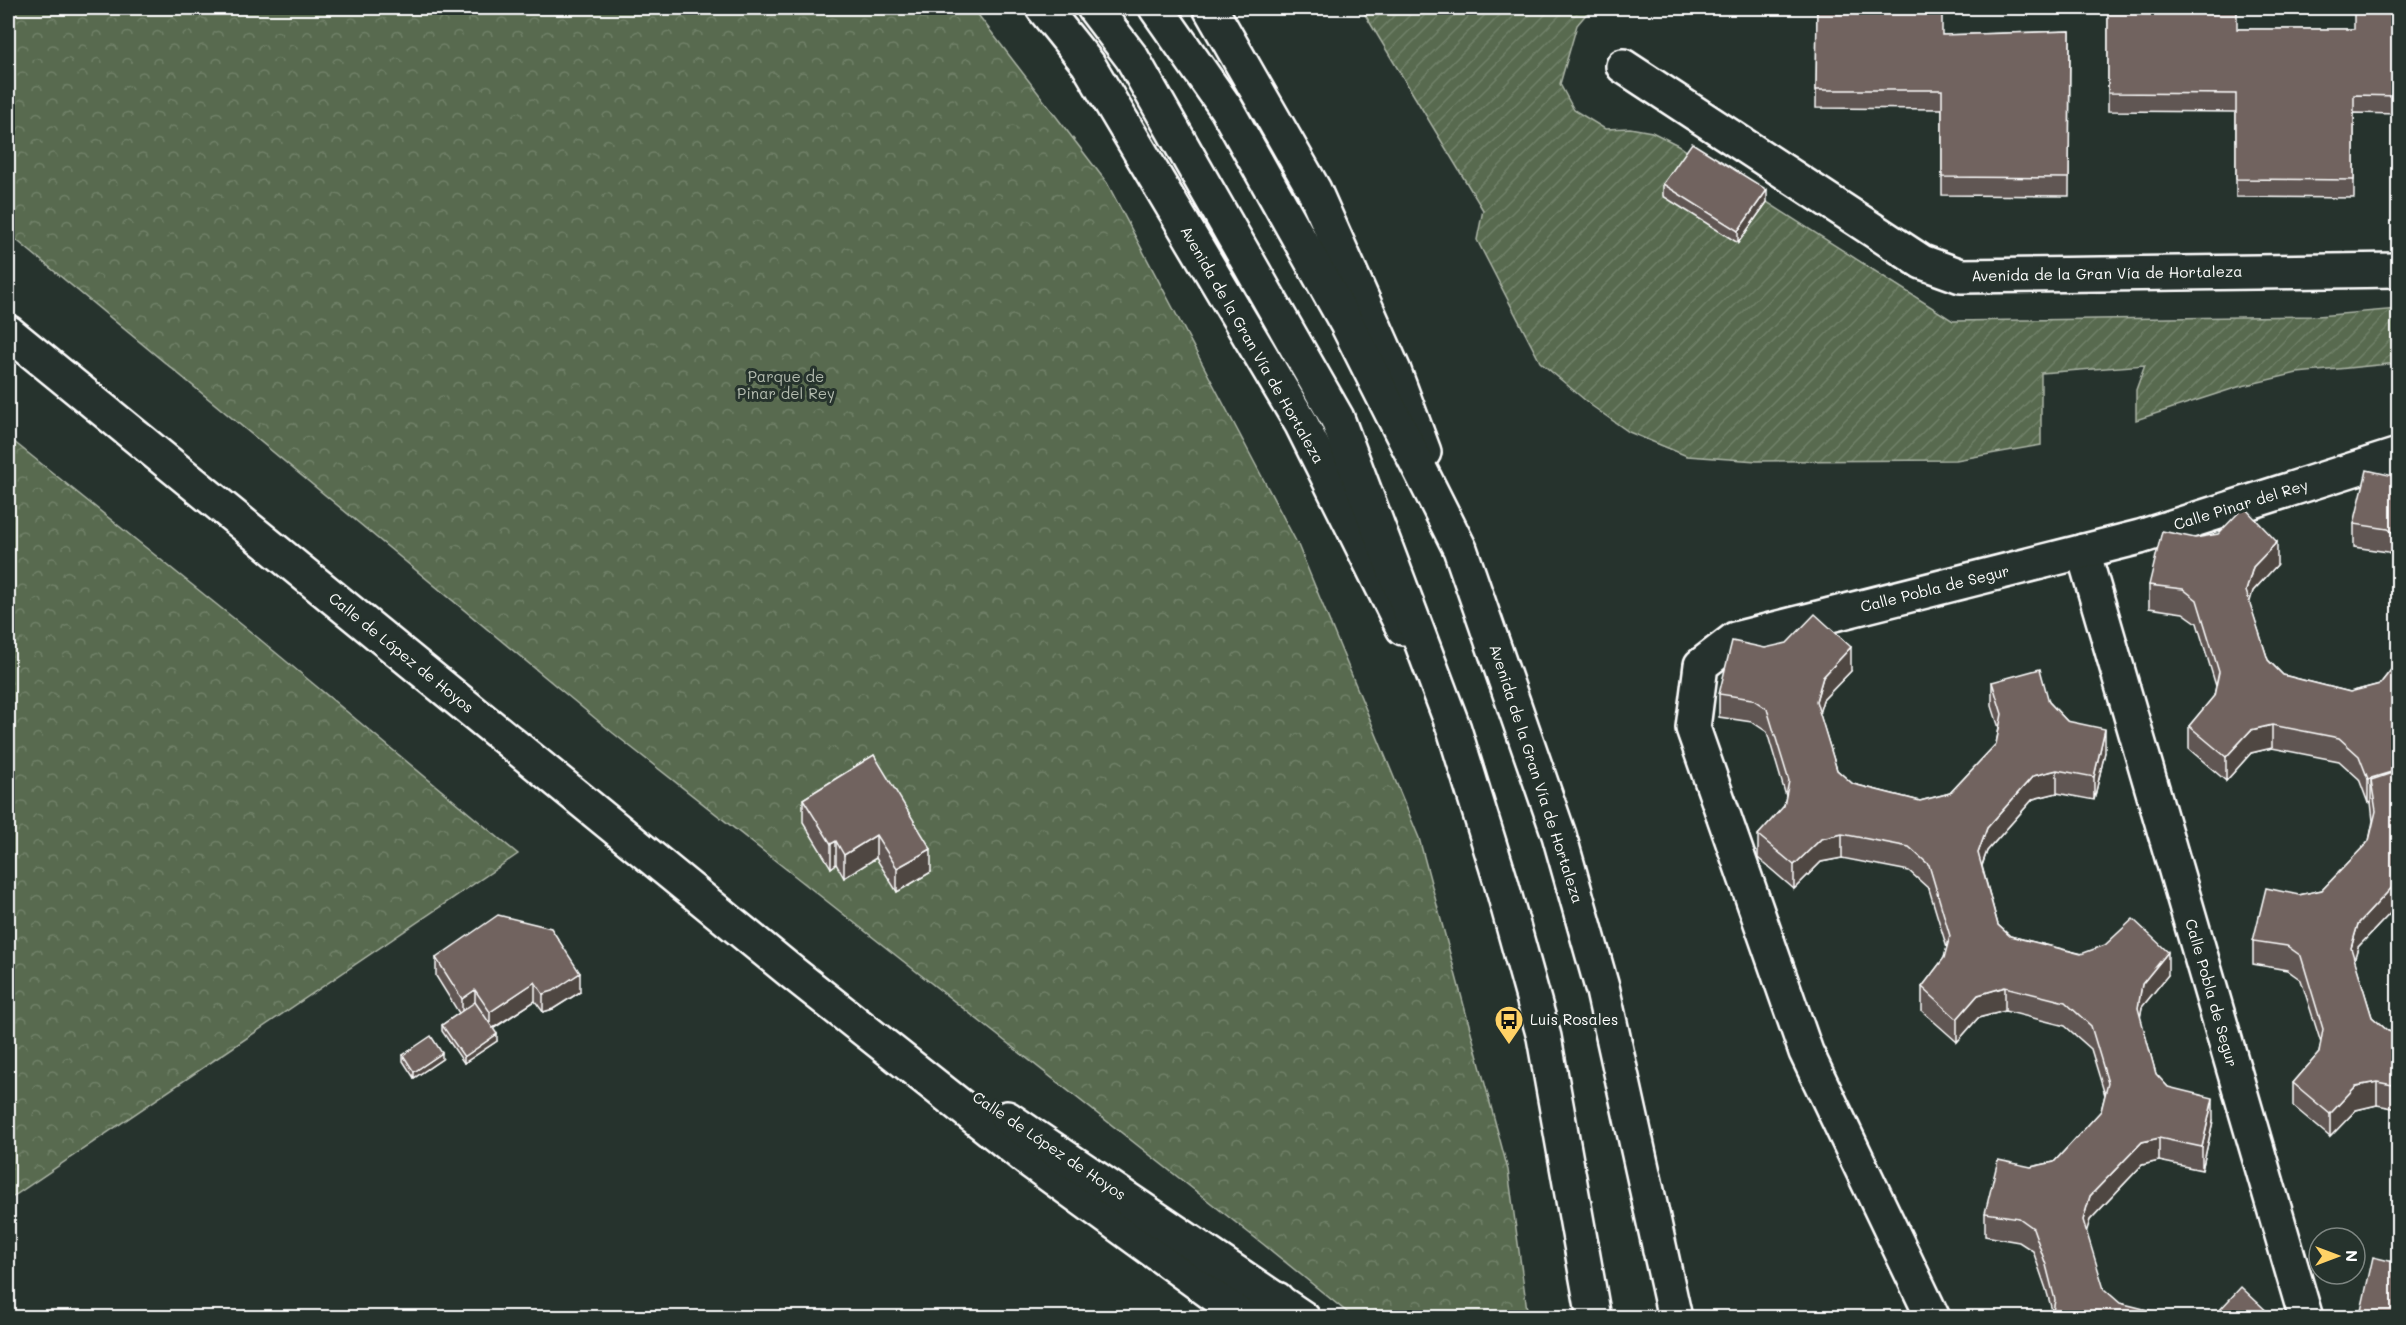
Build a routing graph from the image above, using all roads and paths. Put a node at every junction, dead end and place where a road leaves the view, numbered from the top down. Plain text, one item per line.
1 (1043, 8) edge
2 (1094, 8) edge
3 (1156, 8) edge
4 (1210, 8) edge
5 (1623, 66) dead end
6 (2398, 270) edge
7 (8, 332) edge
8 (2398, 455) edge
9 (1460, 549) junction
10 (2083, 551) junction
11 (1454, 729) junction
12 (794, 974) junction
13 (1271, 1308) edge
14 (1246, 1317) edge
15 (1303, 1317) edge
16 (1594, 1317) edge
17 (1675, 1317) edge
18 (1933, 1317) edge
19 (2306, 1317) edge

1 - 11 street, Avenida de la Gran Vía de Hortaleza
2 - 11 street, Avenida de la Gran Vía de Hortaleza
3 - 9 street, Avenida de la Gran Vía de Hortaleza
4 - 9 street, Avenida de la Gran Vía de Hortaleza
5 - 6 street, Avenida de la Gran Vía de Hortaleza
7 - 12 street, Calle de López de Hoyos
8 - 10 street, Calle Pinar del Rey
9 - 17 street, Avenida de la Gran Vía de Hortaleza
10 - 18 street, Calle Pobla de Segur
10 - 19 street, Calle Pobla de Segur
11 - 16 street, Avenida de la Gran Vía de Hortaleza
12 - 13 street, Calle de López de Hoyos
12 - 14 street, Calle de López de Hoyos
13 - 15 street, Calle de López de Hoyos

